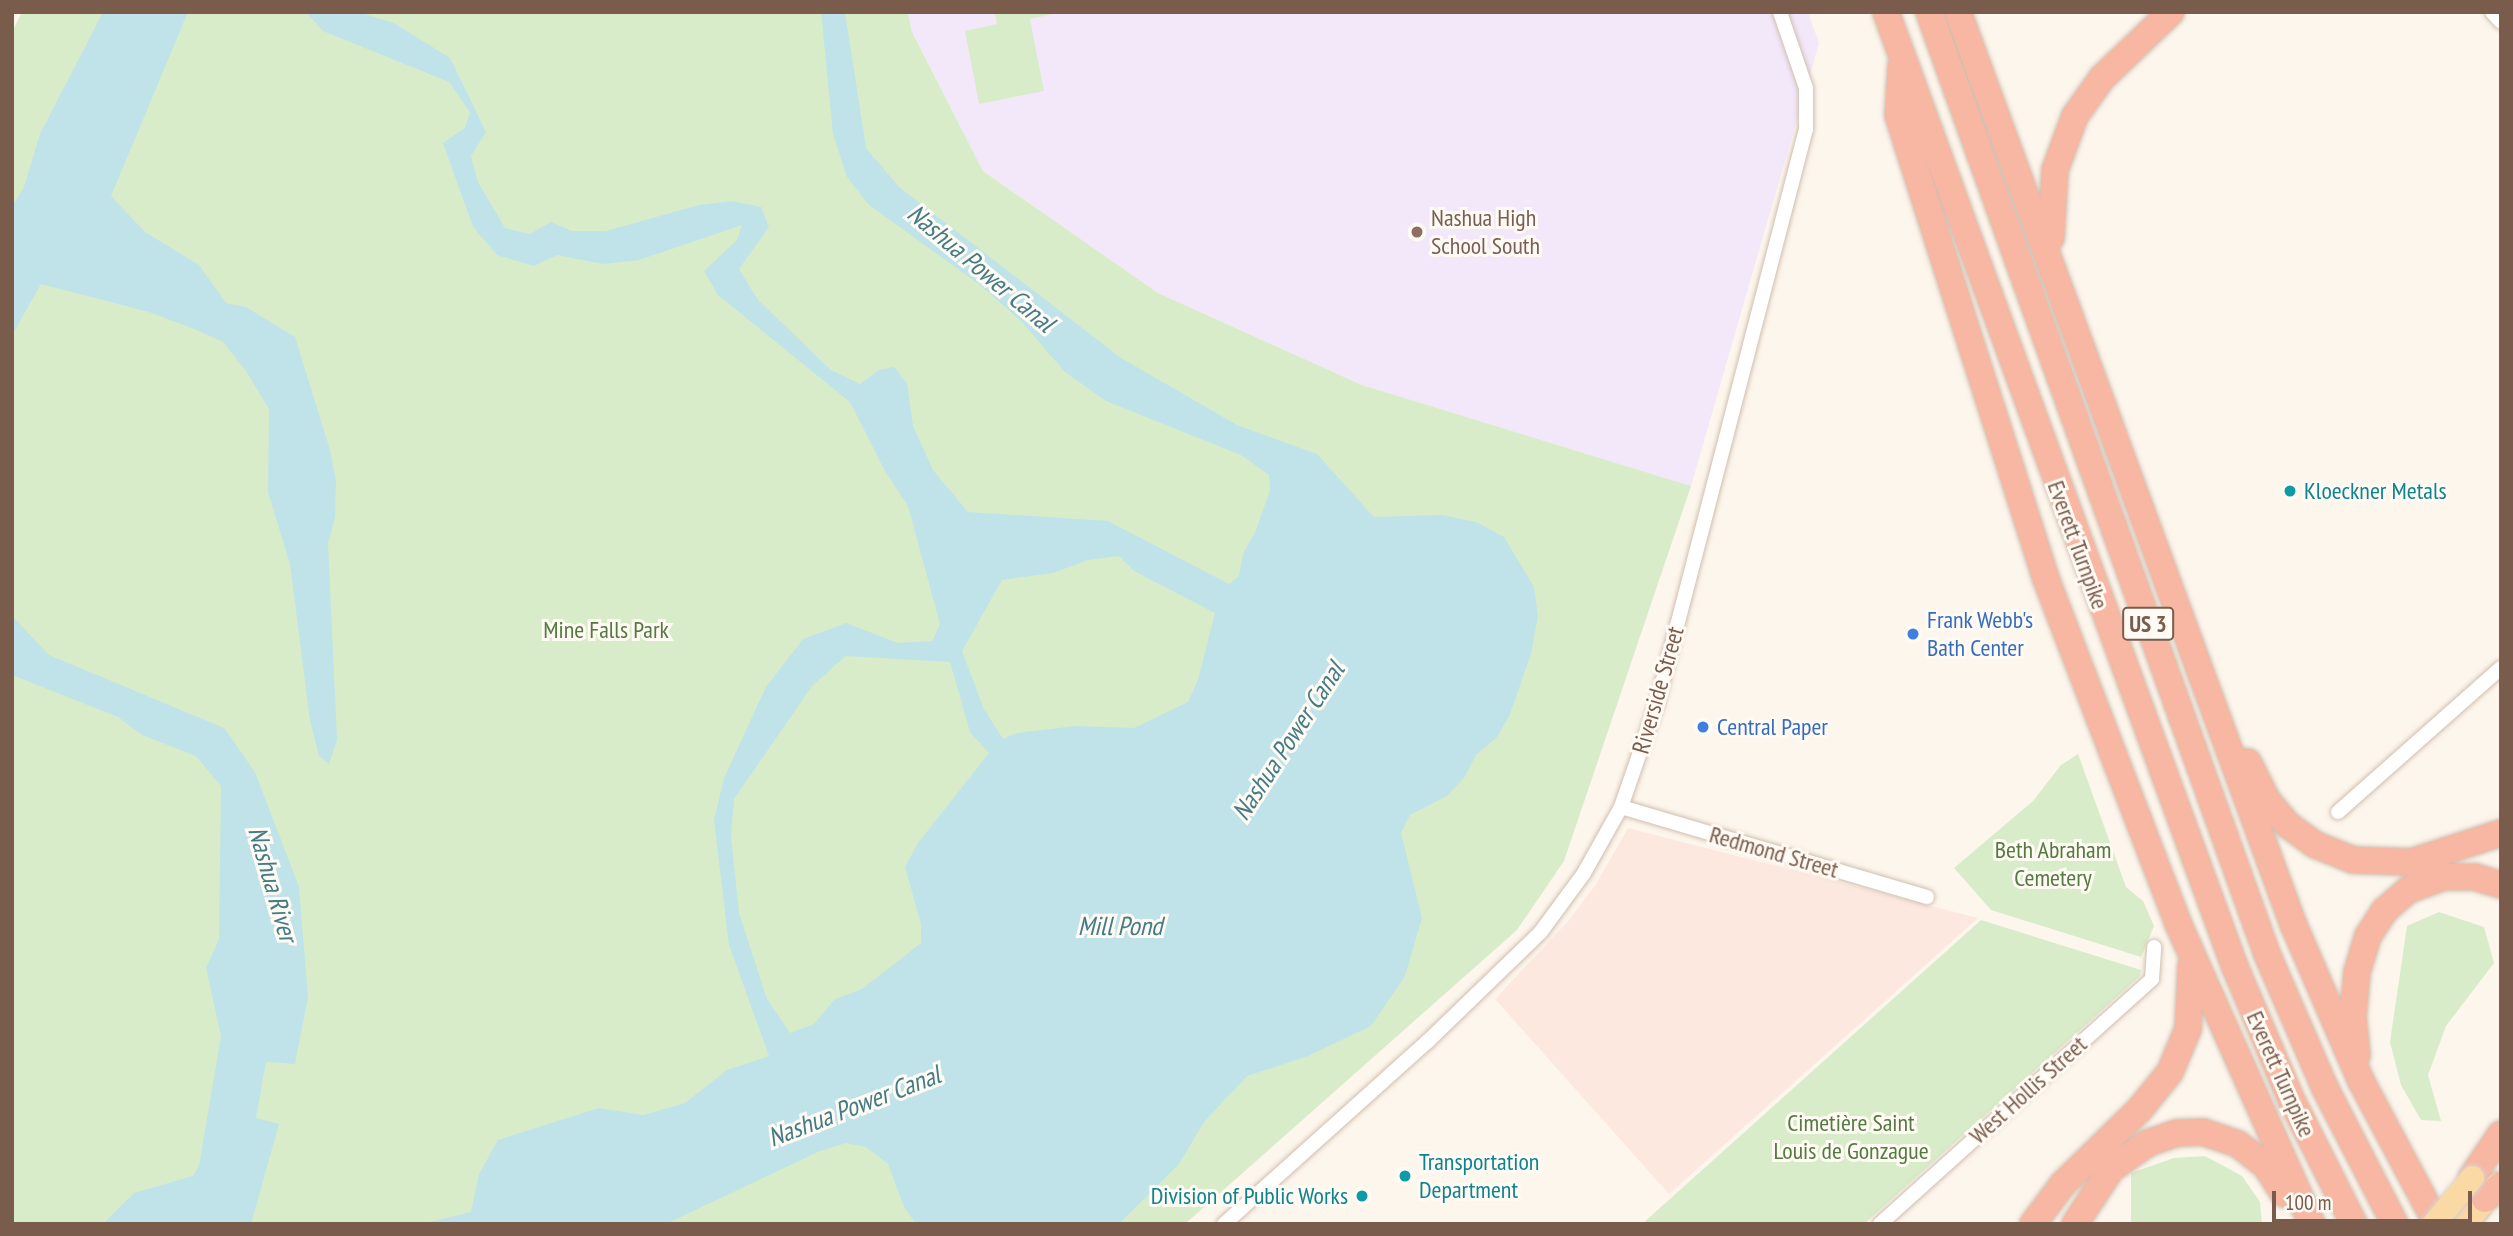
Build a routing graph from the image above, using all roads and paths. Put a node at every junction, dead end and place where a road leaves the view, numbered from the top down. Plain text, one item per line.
1 (1780, 12) edge
2 (1886, 12) edge
3 (1929, 12) edge
4 (1958, 12) edge
5 (2171, 12) edge
6 (2492, 12) edge
7 (2501, 22) edge
8 (1902, 56) junction
9 (2056, 271) junction
10 (2177, 607) junction
11 (2501, 668) edge
12 (1621, 807) junction
13 (2337, 812) dead end
14 (2501, 833) edge
15 (2501, 885) edge
16 (1927, 897) dead end
17 (2177, 921) junction
18 (2154, 947) dead end
19 (2372, 1103) junction
20 (2501, 1134) edge
21 (2501, 1143) edge
22 (2490, 1185) edge
23 (1224, 1224) edge
24 (1880, 1224) edge
25 (2033, 1224) edge
26 (2075, 1224) edge
27 (2303, 1224) edge
28 (2312, 1224) edge
29 (2354, 1224) edge
30 (2395, 1224) edge
31 (2435, 1224) edge
32 (2465, 1224) edge

1 - 12 street, Riverside Street
2 - 8 highway, Everett Turnpike / US 3
3 - 30 highway, Everett Turnpike / US 3
4 - 9 highway
5 - 9 highway
6 - 7 street
8 - 17 highway
8 - 29 highway, Everett Turnpike / US 3
9 - 10 highway
10 - 14 highway
10 - 19 highway
11 - 13 street
12 - 16 street, Redmond Street
12 - 23 street, Riverside Street
15 - 19 highway
17 - 25 highway
17 - 28 highway
18 - 24 street, West Hollis Street
19 - 31 highway
20 - 22 highway
21 - 22 main road
22 - 31 main road, bridge
22 - 32 main road
26 - 27 highway

